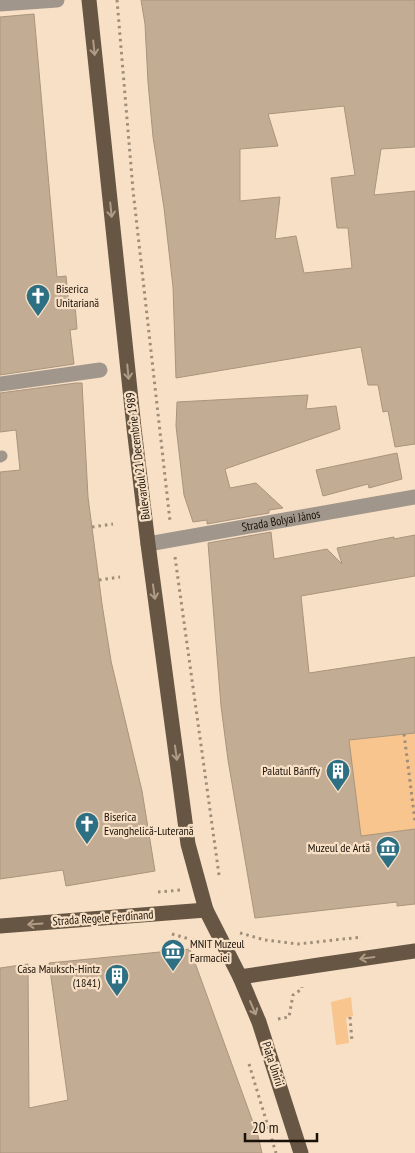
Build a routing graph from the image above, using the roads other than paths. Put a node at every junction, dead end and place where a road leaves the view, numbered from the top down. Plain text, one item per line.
1 (57, 0) edge
2 (89, 0) edge
3 (0, 4) edge
4 (100, 370) dead end
5 (0, 384) edge
6 (415, 497) edge
7 (148, 544) junction
8 (206, 910) junction
9 (0, 926) edge
10 (415, 951) edge
11 (240, 977) junction
12 (301, 1153) edge

1 - 3 street
2 -> 7 main road, Bulevardul 21 Decembrie 1989
4 - 5 street
6 - 7 street, Strada Bolyai János
7 -> 8 main road, Bulevardul 21 Decembrie 1989
8 -> 9 main road, Strada Regele Ferdinand
8 - 11 main road, Piața Unirii
10 -> 11 main road
11 -> 12 main road, Piața Unirii

